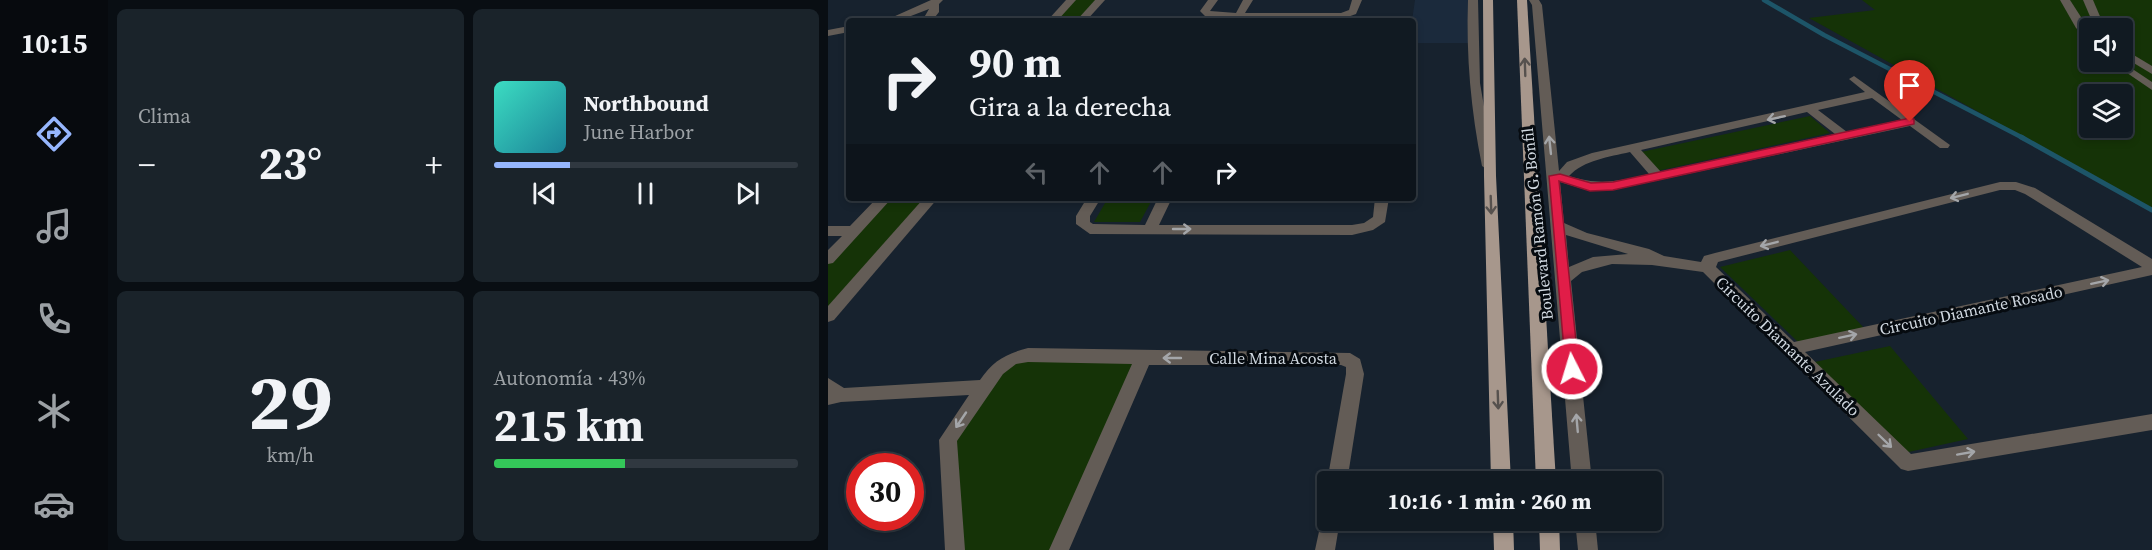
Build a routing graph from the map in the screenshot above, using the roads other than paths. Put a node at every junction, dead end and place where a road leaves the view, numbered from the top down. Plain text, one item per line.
1 (1071, 0) edge
2 (1100, 0) edge
3 (1213, 0) edge
4 (1248, 0) edge
5 (1357, 0) edge
6 (1473, 0) edge
7 (1488, 0) edge
8 (1522, 0) edge
9 (1534, 0) edge
10 (2065, 0) edge
11 (2086, 0) edge
12 (936, 2) edge
13 (1239, 16) junction
14 (896, 18) edge
15 (929, 18) edge
16 (1055, 18) edge
17 (1084, 18) edge
18 (2095, 18) edge
19 (2079, 26) edge
20 (846, 30) edge
21 (829, 33) edge
22 (846, 37) edge
23 (2133, 58) edge
24 (2152, 71) edge
25 (2130, 72) edge
26 (1854, 79) dead end
27 (2152, 87) edge
28 (1873, 94) junction
29 (1811, 110) junction
30 (1910, 122) junction
31 (1846, 136) junction
32 (1944, 145) dead end
33 (1633, 148) junction
34 (1490, 176) junction
35 (1659, 177) junction
36 (1557, 178) junction
37 (882, 201) edge
38 (928, 201) edge
39 (1092, 201) edge
40 (1164, 201) edge
41 (1382, 201) edge
42 (1558, 225) junction
43 (1150, 229) junction
44 (828, 231) edge
45 (854, 231) junction
46 (831, 252) edge
47 (1672, 262) junction
48 (2152, 266) edge
49 (1708, 268) junction
50 (2152, 270) edge
51 (1563, 279) junction
52 (829, 314) edge
53 (1790, 349) junction
54 (1143, 358) junction
55 (984, 387) junction
56 (832, 392) edge
57 (2152, 422) edge
58 (1339, 471) edge
59 (1501, 471) edge
60 (1545, 471) edge
61 (1581, 471) edge
62 (1328, 531) edge
63 (1503, 531) edge
64 (1549, 531) edge
65 (1586, 531) edge
66 (955, 550) edge
67 (1059, 550) edge
68 (1325, 550) edge
69 (1504, 550) edge
70 (1550, 550) edge
71 (1588, 550) edge

1 - 16 street
2 - 17 street
3 - 13 street
4 - 13 street
5 - 13 street
6 - 34 street
7 - 34 main road
60 -> 8 main road, Boulevard Ramón G. Bonfil
36 -> 9 street, Boulevard Ramón G. Bonfil
10 - 19 street
11 - 18 street
12 - 14 street
12 - 15 street
20 - 21 street
21 - 22 street
23 - 24 street
25 - 27 street
26 - 28 street
28 - 29 street
28 - 30 street
29 - 31 street
29 -> 33 street
30 - 31 street
30 - 32 street
31 - 35 street
33 - 35 street
33 - 36 street
34 -> 59 main road
35 - 36 street
36 - 42 street, Boulevard Ramón G. Bonfil
37 - 45 street
38 - 52 street
39 - 43 street
40 - 43 street
43 -> 41 street
42 - 47 street
42 - 51 street, Boulevard Ramón G. Bonfil
44 - 45 street
45 - 46 street
47 - 49 street
47 - 51 street
48 -> 49 street, Circuito Diamante Azulado
49 - 53 street, Circuito Diamante Azulado
53 -> 50 street, Circuito Diamante Rosado
61 -> 51 street, Boulevard Ramón G. Bonfil
53 -> 57 street, Circuito Diamante Azulado
54 - 55 street, Calle Mina Acosta
58 -> 54 street, Calle Mina Acosta
54 - 67 street
55 - 56 street
55 -> 66 street, Calle Mina Acosta
62 - 68 street
63 - 69 main road
64 - 70 main road
65 - 71 street

